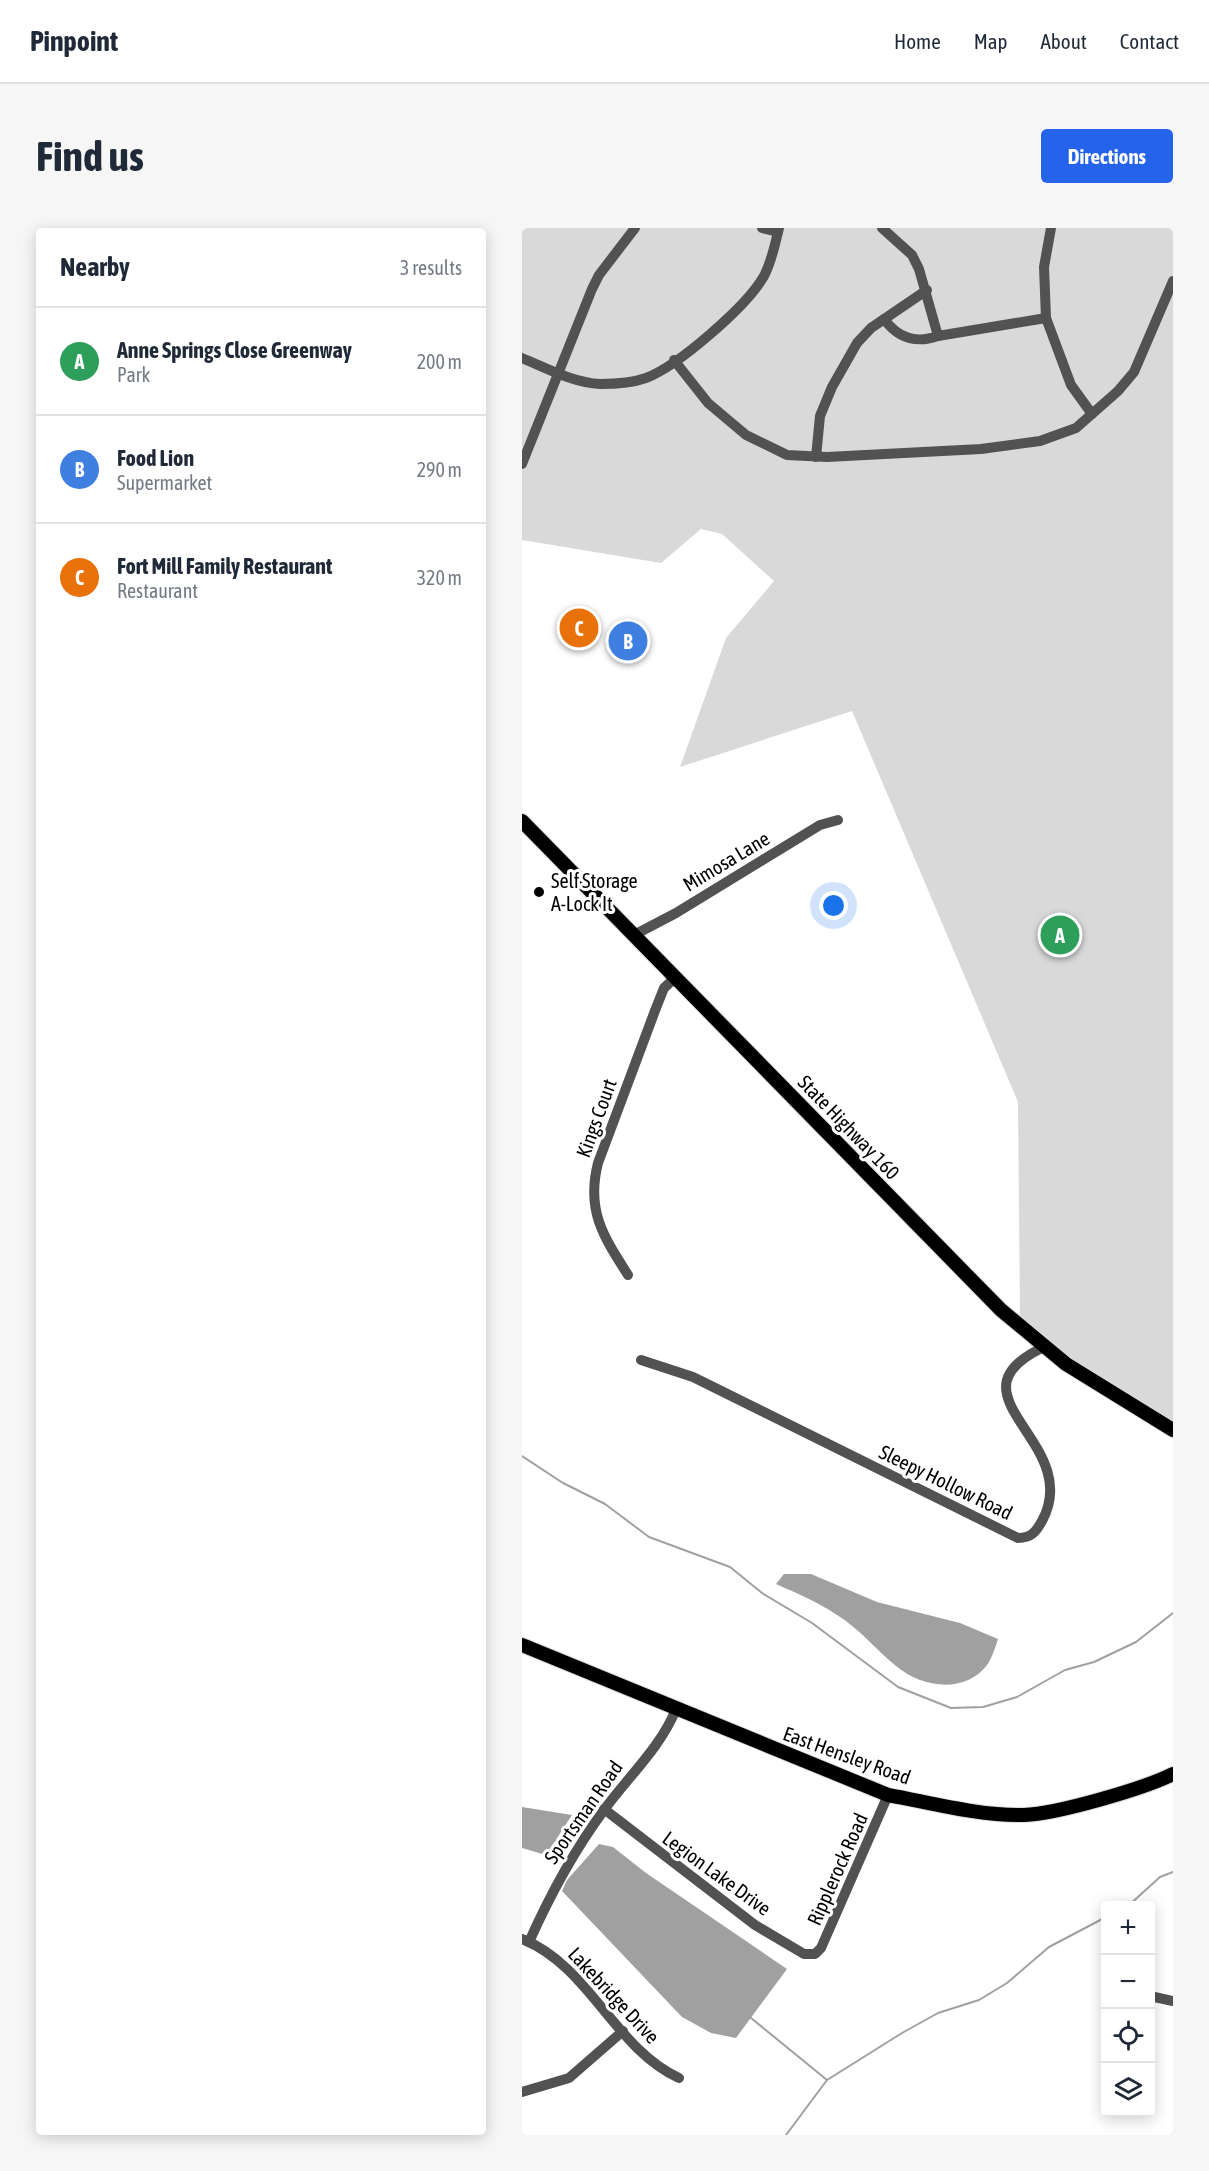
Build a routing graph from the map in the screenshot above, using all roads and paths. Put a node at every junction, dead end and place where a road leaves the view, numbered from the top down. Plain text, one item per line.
1 (635, 228) edge
2 (762, 228) edge
3 (882, 228) edge
4 (1051, 228) edge
5 (779, 230) edge
6 (1173, 281) edge
7 (927, 290) junction
8 (1046, 318) junction
9 (884, 319) junction
10 (938, 336) junction
11 (522, 358) edge
12 (674, 360) junction
13 (559, 373) junction
14 (1092, 414) junction
15 (816, 457) junction
16 (522, 464) edge
17 (838, 820) dead end
18 (522, 821) edge
19 (634, 935) junction
20 (676, 977) junction
21 (628, 1275) dead end
22 (1044, 1347) junction
23 (641, 1360) dead end
24 (1173, 1430) edge
25 (522, 1645) edge
26 (676, 1709) junction
27 (1173, 1774) edge
28 (888, 1795) junction
29 (604, 1809) junction
30 (525, 1940) edge
31 (815, 1954) joint
32 (1155, 1997) edge
33 (1173, 2001) edge
34 (624, 2031) junction
35 (679, 2078) dead end
36 (522, 2092) edge

1 - 13 street
2 - 5 street
3 - 7 street
4 - 8 street
5 - 12 street
6 - 14 street
7 - 9 street
7 - 10 street
8 - 10 street
8 - 14 street
9 - 10 street
9 - 15 street
11 - 13 street
12 - 13 street
12 - 15 street
13 - 16 street
14 - 15 street
17 - 19 street, Mimosa Lane
18 - 19 main road, State Highway 160
19 - 20 main road, State Highway 160
20 - 21 street, Kings Court
20 - 22 main road, State Highway 160
22 - 23 street, Sleepy Hollow Road
22 - 24 main road, State Highway 160
25 - 26 main road, East Hensley Road
26 - 28 main road, East Hensley Road
26 - 29 street, Sportsman Road
27 - 28 main road, East Hensley Road
28 - 31 street, Ripplerock Road
29 - 30 street, Sportsman Road
29 - 31 street, Legion Lake Drive
30 - 34 street, Lakebridge Drive
32 - 33 street
34 - 35 street, Lakebridge Drive
34 - 36 street

